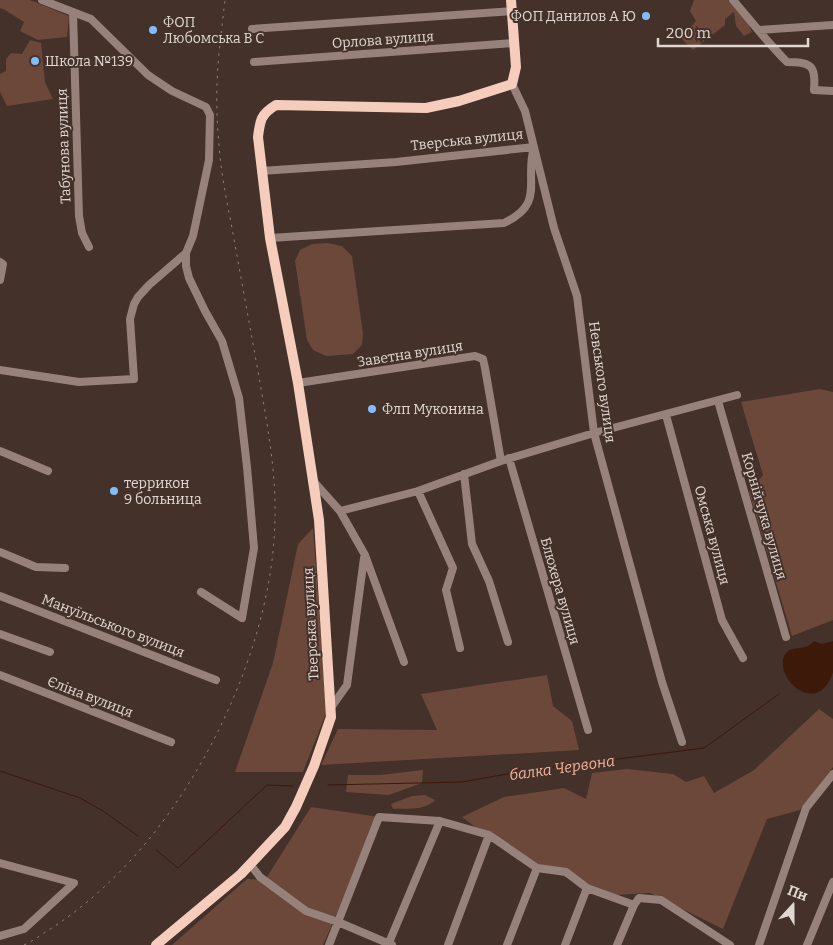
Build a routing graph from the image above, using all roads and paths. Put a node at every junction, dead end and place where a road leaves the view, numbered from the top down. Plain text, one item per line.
1 (42, 0) edge
2 (511, 0) edge
3 (734, 0) edge
4 (512, 11) junction
5 (73, 12) junction
6 (833, 25) edge
7 (252, 29) dead end
8 (759, 30) junction
9 (514, 43) junction
10 (254, 62) dead end
11 (512, 84) junction
12 (833, 91) edge
13 (534, 147) junction
14 (261, 171) junction
15 (270, 238) junction
16 (89, 248) dead end
17 (186, 253) junction
18 (0, 262) edge
19 (0, 280) edge
20 (0, 370) edge
21 (298, 384) junction
22 (737, 395) dead end
23 (718, 401) junction
24 (666, 415) junction
25 (594, 433) junction
26 (0, 451) edge
27 (505, 459) junction
28 (48, 470) dead end
29 (464, 474) junction
30 (314, 482) junction
31 (418, 491) junction
32 (340, 511) junction
33 (0, 552) edge
34 (364, 555) junction
35 (65, 568) dead end
36 (201, 592) dead end
37 (0, 596) edge
38 (0, 634) edge
39 (786, 637) dead end
40 (508, 642) dead end
41 (460, 648) dead end
42 (50, 652) dead end
43 (743, 658) dead end
44 (404, 662) dead end
45 (0, 675) edge
46 (216, 680) dead end
47 (330, 709) junction
48 (588, 730) dead end
49 (171, 742) dead end
50 (682, 742) dead end
51 (833, 774) edge
52 (440, 821) junction
53 (489, 835) junction
54 (0, 863) edge
55 (250, 864) junction
56 (537, 868) junction
57 (833, 882) edge
58 (588, 888) junction
59 (634, 905) junction
60 (338, 922) junction
61 (0, 936) edge
62 (720, 937) junction
63 (156, 945) edge
64 (329, 945) edge
65 (390, 945) edge
66 (448, 945) edge
67 (507, 945) edge
68 (565, 945) edge
69 (617, 945) edge
70 (717, 945) edge
71 (730, 945) edge
72 (758, 945) edge
73 (807, 945) edge

1 - 5 street
2 - 4 main road
3 - 8 street
4 - 7 street, Орлова вулиця
4 - 9 main road
5 - 16 street, Табунова вулиця
5 - 17 street
6 - 8 street
8 - 12 street
9 - 10 street, Орлова вулиця
9 - 11 main road
11 - 13 street, Невського вулиця
11 - 14 main road, Тверська вулиця
13 - 14 street, Тверська вулиця
13 - 15 street, Тверська вулиця
13 - 25 street, Невського вулиця
14 - 15 main road, Тверська вулиця
15 - 21 main road, Тверська вулиця
17 - 20 street
17 - 36 street
18 - 19 street
21 - 27 street, Заветна вулиця
21 - 30 main road, Тверська вулиця
22 - 23 street
23 - 24 street
23 - 39 street, Корнійчука вулиця
24 - 25 street
24 - 43 street, Омська вулиця
25 - 27 street
25 - 50 street, Невського вулиця
26 - 28 street
27 - 29 street
27 - 48 street, Блюхера вулиця
29 - 31 street
29 - 40 street
30 - 32 street
30 - 47 main road, Тверська вулиця
31 - 32 street
31 - 41 street
32 - 34 street
33 - 35 street
34 - 44 street
34 - 47 street
37 - 46 street, Мануїльського вулиця
38 - 42 street
45 - 49 street, Єліна вулиця
47 - 55 main road, Тверська вулиця
51 - 72 street
52 - 53 street
52 - 60 street
52 - 65 street
53 - 56 street
53 - 66 street
54 - 61 street
55 - 60 street
55 - 63 main road, Тверська вулиця
56 - 58 street
56 - 67 street
57 - 73 street
58 - 59 street
58 - 68 street
59 - 62 street
59 - 69 street
60 - 64 street
60 - 65 street
62 - 70 street
62 - 71 street

